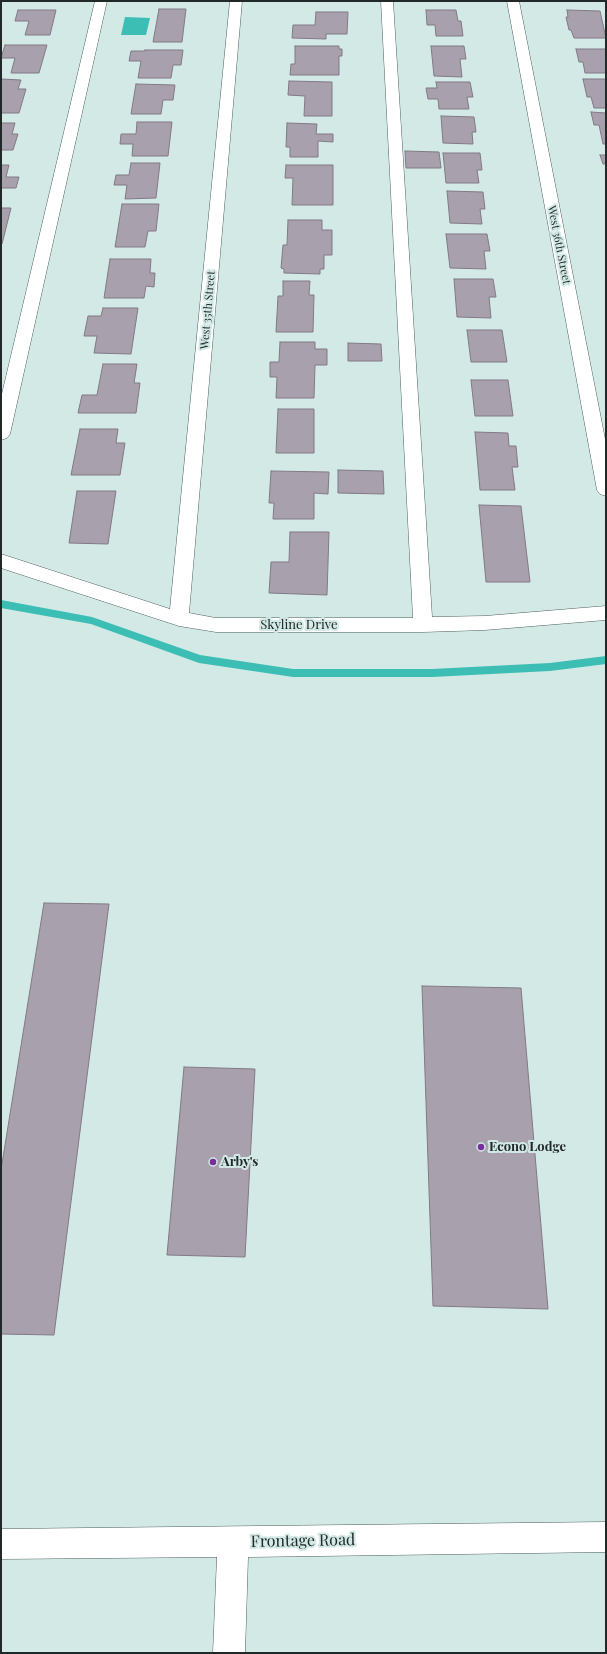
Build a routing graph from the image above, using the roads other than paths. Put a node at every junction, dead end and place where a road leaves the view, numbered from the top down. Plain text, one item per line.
1 (101, 1) edge
2 (236, 1) edge
3 (387, 1) edge
4 (513, 1) edge
5 (1, 434) edge
6 (606, 490) edge
7 (1, 561) edge
8 (606, 613) edge
9 (179, 619) junction
10 (423, 625) junction
11 (606, 1537) edge
12 (233, 1542) junction
13 (1, 1544) edge
14 (229, 1653) edge

1 - 5 street
2 - 9 street, West 35th Street
3 - 10 street
4 - 6 street, West 36th Street
7 - 9 street, Skyline Drive
8 - 10 street, Skyline Drive
9 - 10 street, Skyline Drive
11 - 12 street, Frontage Road
12 - 13 street, Frontage Road
12 - 14 street

